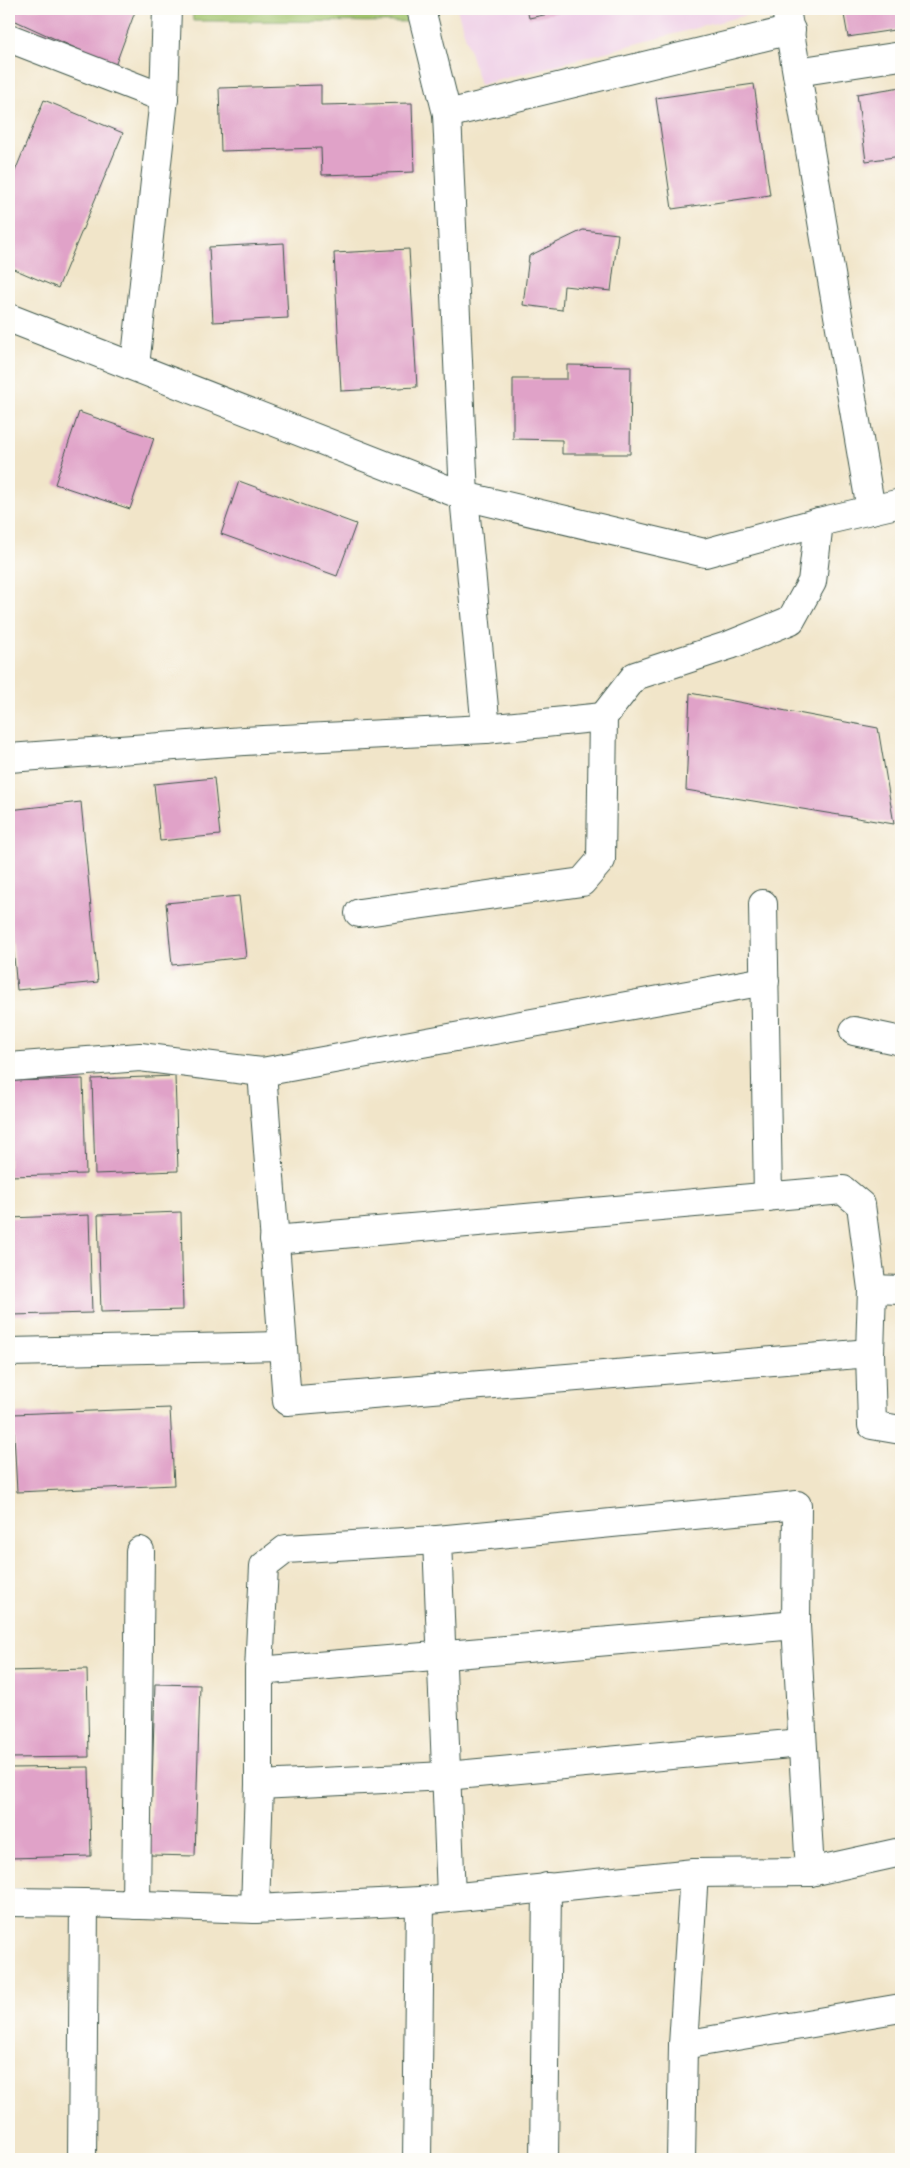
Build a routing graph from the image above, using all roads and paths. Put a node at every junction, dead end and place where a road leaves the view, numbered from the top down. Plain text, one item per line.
1 (167, 9) edge
2 (421, 9) edge
3 (788, 19) edge
4 (9, 38) edge
5 (901, 56) edge
6 (797, 72) junction
7 (164, 98) junction
8 (447, 114) junction
9 (9, 318) edge
10 (135, 366) junction
11 (464, 496) junction
12 (901, 503) edge
13 (871, 510) junction
14 (819, 522) junction
15 (603, 717) junction
16 (486, 729) junction
17 (9, 758) edge
18 (763, 904) dead end
19 (358, 913) dead end
20 (765, 981) junction
21 (854, 1031) dead end
22 (901, 1040) edge
23 (9, 1068) edge
24 (262, 1072) junction
25 (768, 1197) junction
26 (274, 1240) junction
27 (872, 1289) junction
28 (901, 1290) edge
29 (282, 1346) junction
30 (9, 1352) edge
31 (870, 1353) junction
32 (901, 1430) edge
33 (437, 1540) junction
34 (140, 1551) dead end
35 (796, 1625) junction
36 (443, 1655) junction
37 (258, 1671) junction
38 (801, 1743) junction
39 (446, 1776) junction
40 (259, 1785) junction
41 (901, 1852) edge
42 (810, 1872) junction
43 (694, 1873) junction
44 (547, 1888) junction
45 (451, 1898) junction
46 (420, 1901) junction
47 (9, 1902) edge
48 (84, 1903) junction
49 (136, 1904) junction
50 (254, 1909) junction
51 (901, 2008) edge
52 (683, 2045) junction
53 (82, 2159) edge
54 (417, 2159) edge
55 (544, 2159) edge
56 (681, 2159) edge

1 - 7 street
2 - 8 street
3 - 6 street
3 - 8 street
4 - 7 street
5 - 6 street
6 - 13 street
7 - 10 street
8 - 11 street
9 - 10 street
10 - 11 street
11 - 14 street
11 - 16 street
12 - 13 street
13 - 14 street
14 - 15 street
15 - 16 street
15 - 19 street
16 - 17 street
18 - 20 street
20 - 24 street
20 - 25 street
21 - 22 street
23 - 24 street
24 - 26 street
25 - 26 street
25 - 27 street
26 - 29 street
27 - 28 street
27 - 31 street
29 - 30 street
29 - 31 street
31 - 32 street
33 - 35 street
33 - 36 street
33 - 37 street
34 - 49 street
35 - 36 street
35 - 38 street
36 - 37 street
36 - 39 street
37 - 40 street
38 - 39 street
38 - 42 street
39 - 40 street
39 - 45 street
40 - 50 street
41 - 42 street
42 - 43 street
43 - 44 street
43 - 52 street
44 - 45 street
44 - 55 street
45 - 46 street
46 - 50 street
46 - 54 street
47 - 48 street
48 - 49 street
48 - 53 street
49 - 50 street
51 - 52 street
52 - 56 street

